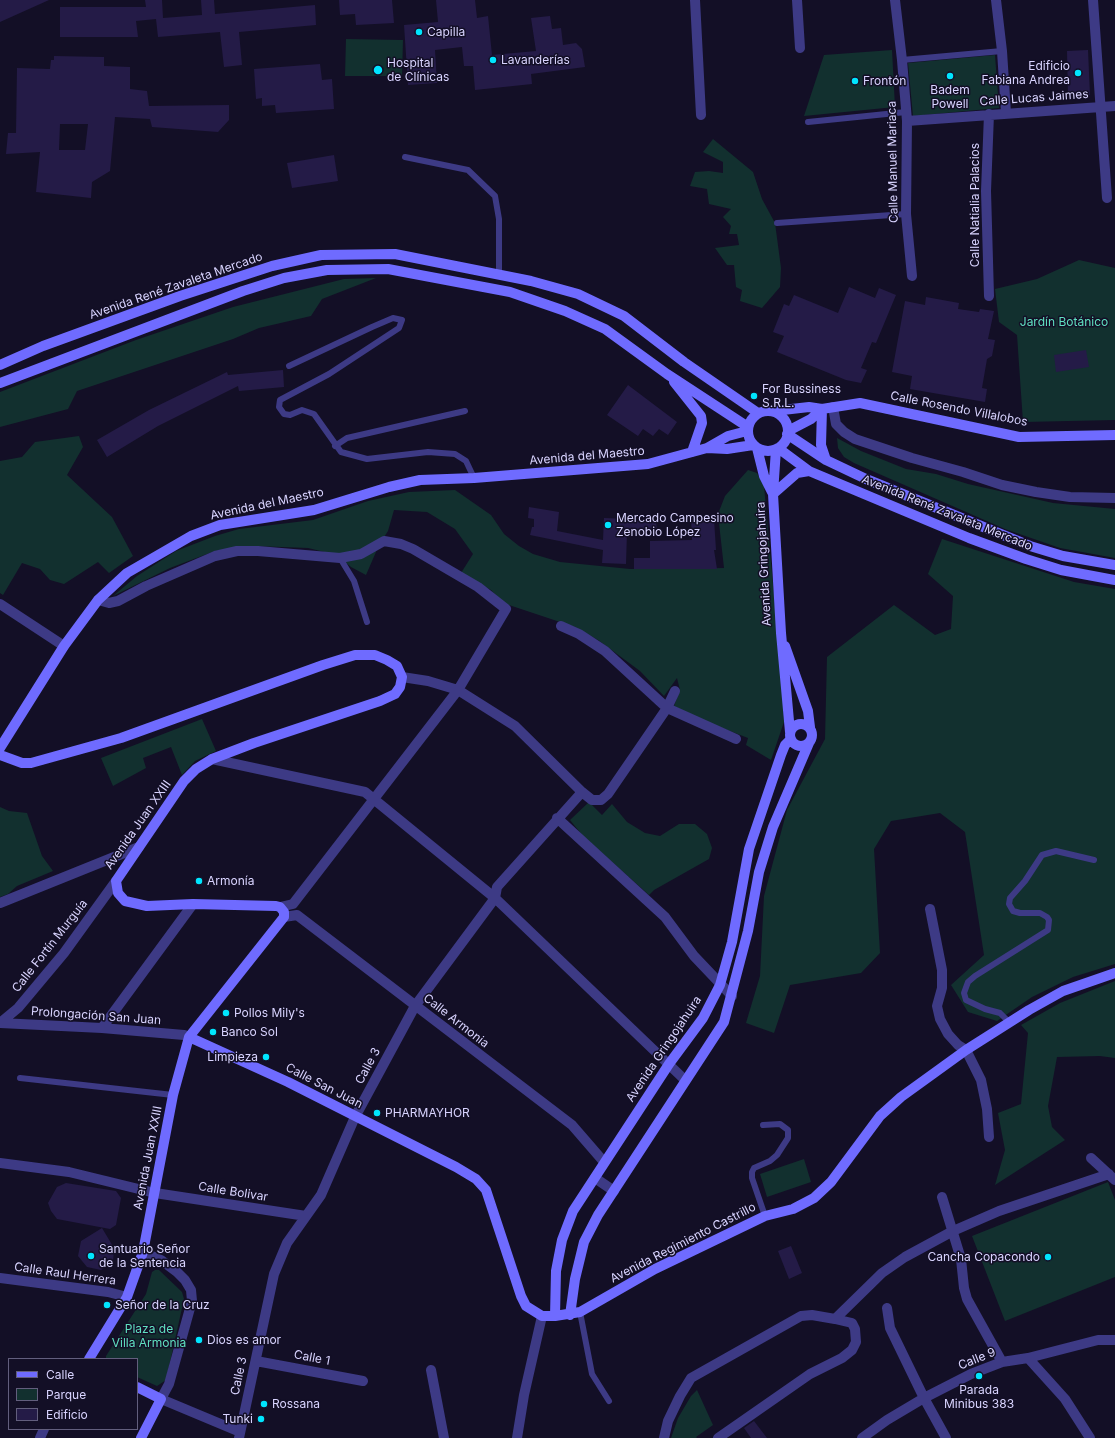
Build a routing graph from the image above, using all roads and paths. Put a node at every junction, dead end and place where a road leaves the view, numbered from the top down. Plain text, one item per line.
1 (695, 0) edge
2 (797, 0) edge
3 (895, 0) edge
4 (996, 0) edge
5 (1093, 0) edge
6 (800, 48) dead end
7 (1002, 51) junction
8 (902, 60) junction
9 (1102, 106) junction
10 (1115, 106) edge
11 (1006, 113) junction
12 (990, 114) junction
13 (701, 115) dead end
14 (906, 117) junction
15 (808, 122) dead end
16 (405, 157) dead end
17 (1108, 198) dead end
18 (906, 214) junction
19 (777, 223) dead end
20 (499, 274) junction
21 (912, 276) dead end
22 (989, 296) dead end
23 (0, 365) edge
24 (289, 366) dead end
25 (667, 374) junction
26 (0, 383) edge
27 (833, 407) junction
28 (822, 409) junction
29 (465, 411) dead end
30 (774, 411) junction
31 (758, 413) junction
32 (748, 429) junction
33 (788, 433) junction
34 (1115, 435) edge
35 (335, 446) junction
36 (755, 447) junction
37 (707, 448) junction
38 (777, 448) junction
39 (692, 452) junction
40 (826, 460) junction
41 (809, 471) junction
42 (474, 478) junction
43 (773, 494) junction
44 (1115, 498) edge
45 (340, 558) junction
46 (1115, 565) edge
47 (1115, 580) edge
48 (98, 600) junction
49 (0, 604) edge
50 (367, 622) dead end
51 (560, 626) dead end
52 (781, 633) junction
53 (64, 646) junction
54 (402, 677) junction
55 (458, 690) junction
56 (675, 691) dead end
57 (667, 708) junction
58 (810, 727) junction
59 (790, 736) junction
60 (736, 740) dead end
61 (809, 743) junction
62 (0, 748) edge
63 (0, 755) edge
64 (212, 759) junction
65 (582, 792) junction
66 (374, 799) junction
67 (557, 818) junction
68 (139, 847) junction
69 (1094, 860) dead end
70 (116, 881) junction
71 (495, 898) junction
72 (0, 903) edge
73 (193, 904) junction
74 (930, 909) dead end
75 (282, 912) junction
76 (1115, 973) edge
77 (720, 985) junction
78 (732, 996) junction
79 (416, 1006) junction
80 (0, 1023) edge
81 (1010, 1023) junction
82 (102, 1028) junction
83 (189, 1037) junction
84 (966, 1050) junction
85 (669, 1064) junction
86 (20, 1078) dead end
87 (685, 1080) junction
88 (173, 1095) junction
89 (355, 1117) junction
90 (763, 1125) dead end
91 (988, 1137) dead end
92 (1091, 1158) dead end
93 (604, 1162) junction
94 (0, 1163) edge
95 (1112, 1177) edge
96 (594, 1178) junction
97 (614, 1191) junction
98 (155, 1193) junction
99 (942, 1197) dead end
100 (306, 1216) junction
101 (766, 1216) junction
102 (952, 1231) junction
103 (143, 1252) junction
104 (0, 1278) edge
105 (127, 1296) junction
106 (887, 1308) dead end
107 (580, 1312) junction
108 (570, 1315) junction
109 (542, 1316) junction
110 (555, 1316) junction
111 (835, 1319) junction
112 (1115, 1340) edge
113 (90, 1358) edge
114 (1028, 1358) junction
115 (256, 1361) junction
116 (1002, 1362) junction
117 (431, 1370) dead end
118 (363, 1380) dead end
119 (138, 1388) edge
120 (924, 1398) junction
121 (161, 1399) junction
122 (609, 1401) dead end
123 (240, 1435) edge
124 (141, 1438) edge
125 (444, 1438) edge
126 (517, 1438) edge
127 (664, 1438) edge
128 (718, 1438) edge
129 (862, 1438) edge
130 (946, 1438) edge
131 (1090, 1438) edge

1 - 13 street
2 - 6 street
3 - 8 street, Calle Manuel Mariaca
4 - 7 street
5 - 9 street
7 - 8 lane
7 - 11 street
8 - 14 street, Calle Manuel Mariaca
9 - 10 street, Calle Lucas Jaimes
9 - 11 street, Calle Lucas Jaimes
9 - 17 street
11 - 12 street, Calle Lucas Jaimes
12 - 14 street, Calle Lucas Jaimes
12 - 22 street, Calle Natialia Palacios
14 - 15 lane, Calle Lucas Jaimes
14 - 18 street, Calle Manuel Mariaca
16 - 20 lane
18 - 19 lane
18 - 21 street, Calle Manuel Mariaca
20 - 23 main road, Avenida René Zavaleta Mercado
20 - 31 main road, Avenida René Zavaleta Mercado
24 - 35 lane
25 - 26 main road
25 - 32 main road
25 - 39 main road
27 - 28 main road, Calle Rosendo Villalobos
27 - 34 main road, Calle Rosendo Villalobos
27 - 44 street
28 - 30 main road, Calle Rosendo Villalobos
28 - 33 main road, Calle Rosendo Villalobos
28 - 40 main road
29 - 35 lane
30 - 31 main road
30 - 33 main road
31 - 32 main road
32 - 36 main road
32 - 37 main road, Avenida del Maestro
33 - 38 main road
33 - 40 main road, Avenida René Zavaleta Mercado
35 - 42 lane
36 - 37 main road, Avenida del Maestro
36 - 38 main road
36 - 43 main road, Avenida Gringojahuira
37 - 39 main road, Avenida del Maestro
38 - 41 main road, Avenida René Zavaleta Mercado
38 - 43 main road, Avenida Gringojahuira
39 - 42 main road, Avenida del Maestro
40 - 46 main road, Avenida René Zavaleta Mercado
41 - 43 main road
41 - 47 main road, Avenida René Zavaleta Mercado
42 - 48 main road, Avenida del Maestro
43 - 52 main road, Avenida Gringojahuira
45 - 48 street
45 - 50 lane
45 - 55 street
48 - 53 main road, Avenida del Maestro
49 - 53 street
51 - 57 street
52 - 58 main road, Avenida Gringojahuira
52 - 59 main road, Avenida Gringojahuira
53 - 62 main road, Avenida del Maestro
54 - 55 street
54 - 63 main road
54 - 64 main road, Avenida Juan XXIII
55 - 65 street
55 - 66 street
56 - 57 street
57 - 60 street
57 - 65 street
58 - 59 main road
58 - 61 main road
59 - 61 main road
59 - 77 main road, Avenida Gringojahuira
61 - 78 main road
64 - 66 street
64 - 68 main road, Avenida Juan XXIII
65 - 67 street, Calle 3
66 - 71 street
66 - 75 street
67 - 71 street, Calle 3
67 - 77 street
68 - 70 main road, Avenida Juan XXIII
68 - 72 street
69 - 81 lane
70 - 73 main road, Avenida Juan XXIII
70 - 80 street, Calle Fortín Murguía
71 - 79 street, Calle 3
71 - 85 street
73 - 75 main road, Avenida Juan XXIII
73 - 82 street
74 - 84 street
75 - 79 street, Calle Armonia
75 - 83 main road, Avenida Juan XXIII
76 - 81 main road, Avenida Regimiento Castrillo
77 - 78 street
77 - 85 main road, Avenida Gringojahuira
78 - 87 main road
79 - 89 street, Calle 3
79 - 93 street, Calle Armonia
80 - 82 street, Prolongación San Juan
81 - 84 main road, Avenida Regimiento Castrillo
82 - 83 street, Prolongación San Juan
83 - 88 main road, Avenida Juan XXIII
83 - 89 main road, Calle San Juan
84 - 91 street
84 - 101 main road, Avenida Regimiento Castrillo
85 - 87 street
85 - 93 main road, Avenida Gringojahuira
86 - 88 lane
87 - 97 main road
88 - 98 main road, Avenida Juan XXIII
89 - 100 street, Calle 3
89 - 109 main road, Calle San Juan
90 - 101 lane
92 - 95 street
93 - 96 main road, Avenida Gringojahuira
94 - 98 street, Calle Bolivar
95 - 102 street
96 - 97 street
96 - 110 main road, Avenida Gringojahuira
97 - 108 main road
98 - 100 street, Calle Bolivar
98 - 103 main road, Avenida Juan XXIII
99 - 102 street
100 - 115 street, Calle 3
101 - 107 main road, Avenida Regimiento Castrillo
102 - 111 street
102 - 116 street
103 - 105 main road, Avenida Juan XXIII
103 - 121 street
104 - 105 street, Calle Raul Herrera
105 - 113 main road, Avenida Juan XXIII
106 - 120 street
107 - 108 main road, Avenida Regimiento Castrillo
107 - 122 lane
108 - 110 main road, Avenida Regimiento Castrillo
109 - 110 main road, Avenida Regimiento Castrillo
109 - 126 street
111 - 127 street
111 - 128 street
112 - 114 street, Calle 9
114 - 116 street, Calle 9
114 - 131 street
115 - 118 street, Calle 1
115 - 123 street, Calle 3
116 - 120 street, Calle 9
117 - 125 street
119 - 121 main road
120 - 129 street, Calle 9
120 - 130 street
121 - 123 street
121 - 124 main road

